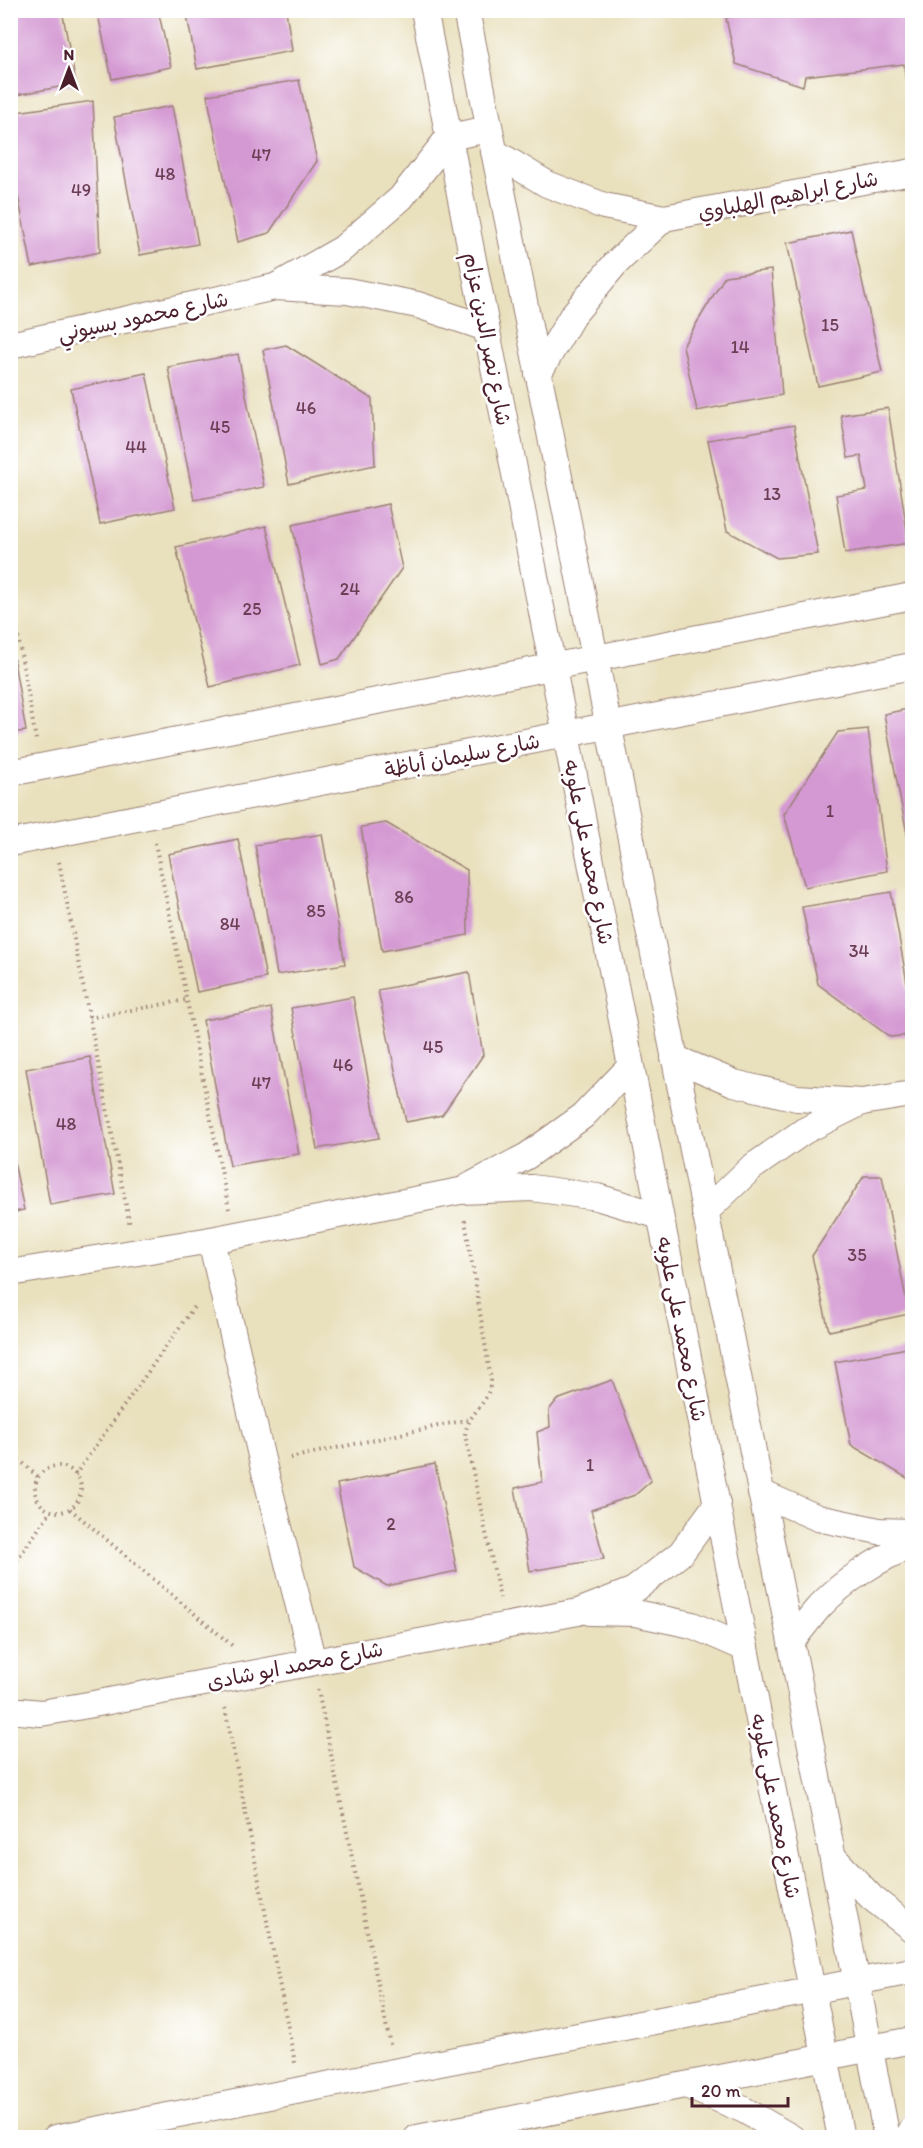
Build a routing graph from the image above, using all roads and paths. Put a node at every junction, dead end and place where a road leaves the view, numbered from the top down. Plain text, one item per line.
1 (424, 10) edge
2 (466, 10) edge
3 (449, 137) junction
4 (492, 140) junction
5 (912, 172) edge
6 (664, 218) junction
7 (275, 287) junction
8 (486, 328) junction
9 (10, 345) edge
10 (538, 374) junction
11 (10, 590) edge
12 (912, 596) edge
13 (595, 659) junction
14 (553, 666) junction
15 (912, 666) edge
16 (608, 726) junction
17 (566, 735) junction
18 (41, 767) junction
19 (10, 773) edge
20 (149, 816) junction
21 (54, 835) junction
22 (10, 843) edge
23 (186, 1000) junction
24 (89, 1018) junction
25 (674, 1058) junction
26 (630, 1067) junction
27 (912, 1094) edge
28 (862, 1102) junction
29 (460, 1191) junction
30 (705, 1212) junction
31 (660, 1216) junction
32 (223, 1238) junction
33 (135, 1253) junction
34 (10, 1273) edge
35 (219, 1273) junction
36 (470, 1419) junction
37 (10, 1451) edge
38 (263, 1464) junction
39 (75, 1475) junction
40 (38, 1477) junction
41 (761, 1493) junction
42 (717, 1504) junction
43 (70, 1509) junction
44 (51, 1511) junction
45 (912, 1532) edge
46 (912, 1545) edge
47 (10, 1570) edge
48 (578, 1612) junction
49 (506, 1625) junction
50 (791, 1642) junction
51 (745, 1648) junction
52 (313, 1662) junction
53 (263, 1671) junction
54 (219, 1680) junction
55 (10, 1710) edge
56 (833, 1857) junction
57 (912, 1929) edge
58 (912, 1971) edge
59 (857, 1982) junction
60 (812, 1991) junction
61 (912, 2040) edge
62 (870, 2049) junction
63 (825, 2058) junction
64 (396, 2071) junction
65 (686, 2085) junction
66 (301, 2090) junction
67 (912, 2129) edge
68 (55, 2138) edge
69 (417, 2138) edge
70 (792, 2138) edge
71 (841, 2138) edge
72 (887, 2138) edge
73 (908, 2138) edge

1 - 3 street, شارع نصر الدين عزام
2 - 4 street, شارع نصر الدين عزام
3 - 4 street
3 - 7 street, شارع محمود بسيوني
3 - 8 street, شارع نصر الدين عزام
4 - 6 street, شارع ابراهيم الهلباوي
4 - 10 street, شارع نصر الدين عزام
5 - 6 street, شارع ابراهيم الهلباوي
6 - 10 street
7 - 8 street, شارع محمود بسيوني
7 - 9 street, شارع محمود بسيوني
8 - 14 street, شارع نصر الدين عزام
10 - 13 street, شارع نصر الدين عزام
11 - 18 path
12 - 13 street
13 - 14 street
13 - 16 street, شارع محمد على علوبه
14 - 17 street, شارع محمد على علوبه
14 - 18 street
15 - 16 street, شارع سليمان أباظة
16 - 17 street, شارع سليمان أباظة
16 - 25 street, شارع محمد على علوبه
17 - 20 street, شارع سليمان أباظة
17 - 26 street, شارع محمد على علوبه
18 - 19 street
20 - 21 street, شارع سليمان أباظة
20 - 23 path
21 - 22 street, شارع سليمان أباظة
21 - 24 path
23 - 24 path
23 - 32 path
24 - 33 path
25 - 28 street
25 - 30 street, شارع محمد على علوبه
26 - 29 street
26 - 31 street, شارع محمد على علوبه
27 - 28 street
28 - 30 street
29 - 31 street
29 - 32 street
29 - 36 path
30 - 41 street, شارع محمد على علوبه
31 - 42 street, شارع محمد على علوبه
32 - 33 street
32 - 35 street
33 - 34 street
35 - 38 street
35 - 39 path
36 - 38 path
36 - 49 path
37 - 40 path
38 - 52 street
39 - 40 path
39 - 43 path
40 - 44 path
41 - 45 street
41 - 50 street, شارع محمد على علوبه
42 - 48 street, شارع محمد ابو شادى
42 - 51 street, شارع محمد على علوبه
43 - 44 path
43 - 53 path
44 - 47 path
46 - 50 street
48 - 49 street, شارع محمد ابو شادى
48 - 51 street, شارع محمد ابو شادى
49 - 52 street, شارع محمد ابو شادى
50 - 56 street, شارع محمد على علوبه
51 - 60 street, شارع محمد على علوبه
52 - 53 street, شارع محمد ابو شادى
52 - 64 path
53 - 54 street, شارع محمد ابو شادى
54 - 55 street, شارع محمد ابو شادى
54 - 66 path
56 - 57 street
56 - 59 street, شارع محمد على علوبه
58 - 59 street
59 - 60 street
59 - 62 street, شارع محمد على علوبه
60 - 63 street, شارع محمد على علوبه
60 - 64 street
61 - 62 street
62 - 63 street
62 - 72 street, شارع محمد على علوبه
63 - 65 street
63 - 71 street, شارع محمد على علوبه
64 - 66 street
65 - 69 street
65 - 70 street
66 - 68 street
67 - 73 street

